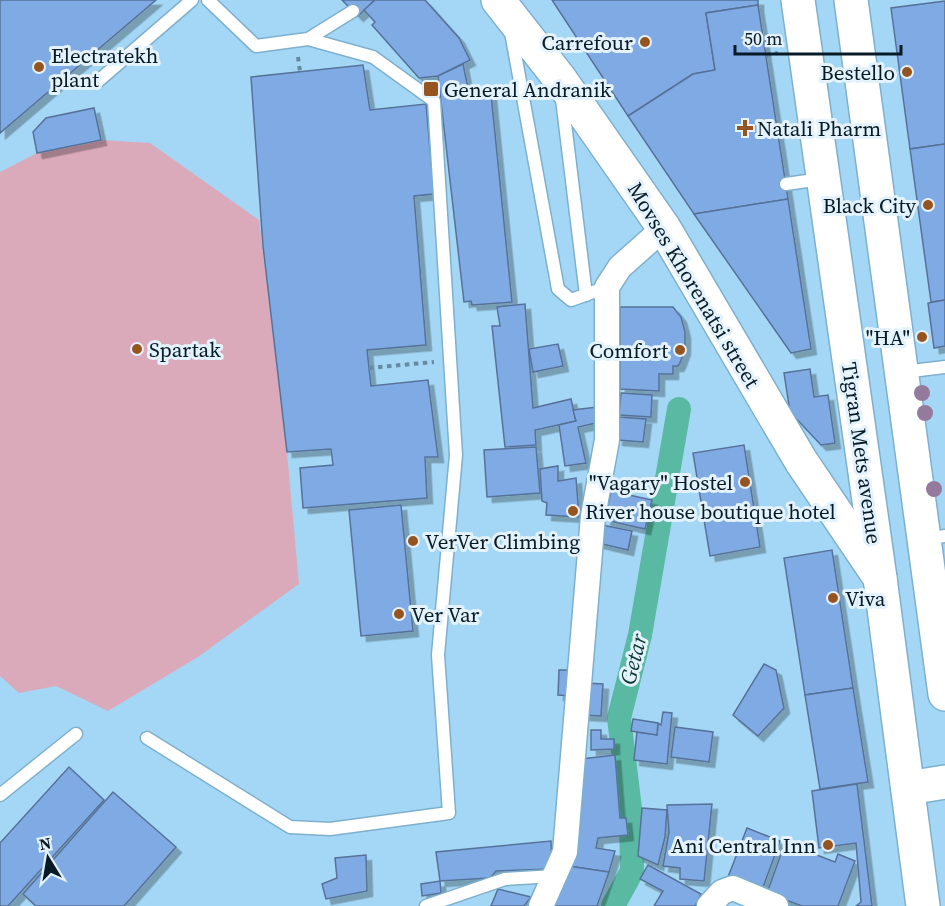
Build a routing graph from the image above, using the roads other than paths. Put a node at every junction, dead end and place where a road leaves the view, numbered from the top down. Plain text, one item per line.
1 (192, 0) edge
2 (208, 0) edge
3 (798, 0) edge
4 (852, 0) edge
5 (503, 5) edge
6 (353, 11) dead end
7 (308, 39) junction
8 (560, 80) junction
9 (97, 82) dead end
10 (822, 179) junction
11 (786, 184) dead end
12 (664, 228) junction
13 (596, 291) junction
14 (945, 367) edge
15 (902, 373) junction
16 (934, 538) edge
17 (880, 578) junction
18 (945, 694) edge
19 (76, 734) dead end
20 (147, 738) dead end
21 (945, 782) edge
22 (908, 788) junction
23 (0, 795) edge
24 (555, 876) junction
25 (426, 906) edge
26 (541, 906) edge
27 (709, 906) edge
28 (776, 906) edge
29 (922, 906) edge

1 - 9 lane
2 - 7 lane
3 - 10 main road, Tigran Mets avenue
4 - 15 main road
5 - 8 main road, Movses Khorenatsi street
5 - 13 lane
6 - 7 lane
7 - 20 lane
8 - 12 main road, Movses Khorenatsi street
8 - 13 lane
10 - 11 lane
10 - 17 main road, Tigran Mets avenue
12 - 13 street
12 - 17 main road, Movses Khorenatsi street
13 - 24 street
14 - 15 lane
15 - 16 main road
16 - 18 main road
17 - 22 main road, Tigran Mets avenue
19 - 23 lane
21 - 22 main road
22 - 29 main road, Tigran Mets avenue
24 - 25 lane
24 - 26 street
27 - 28 street

